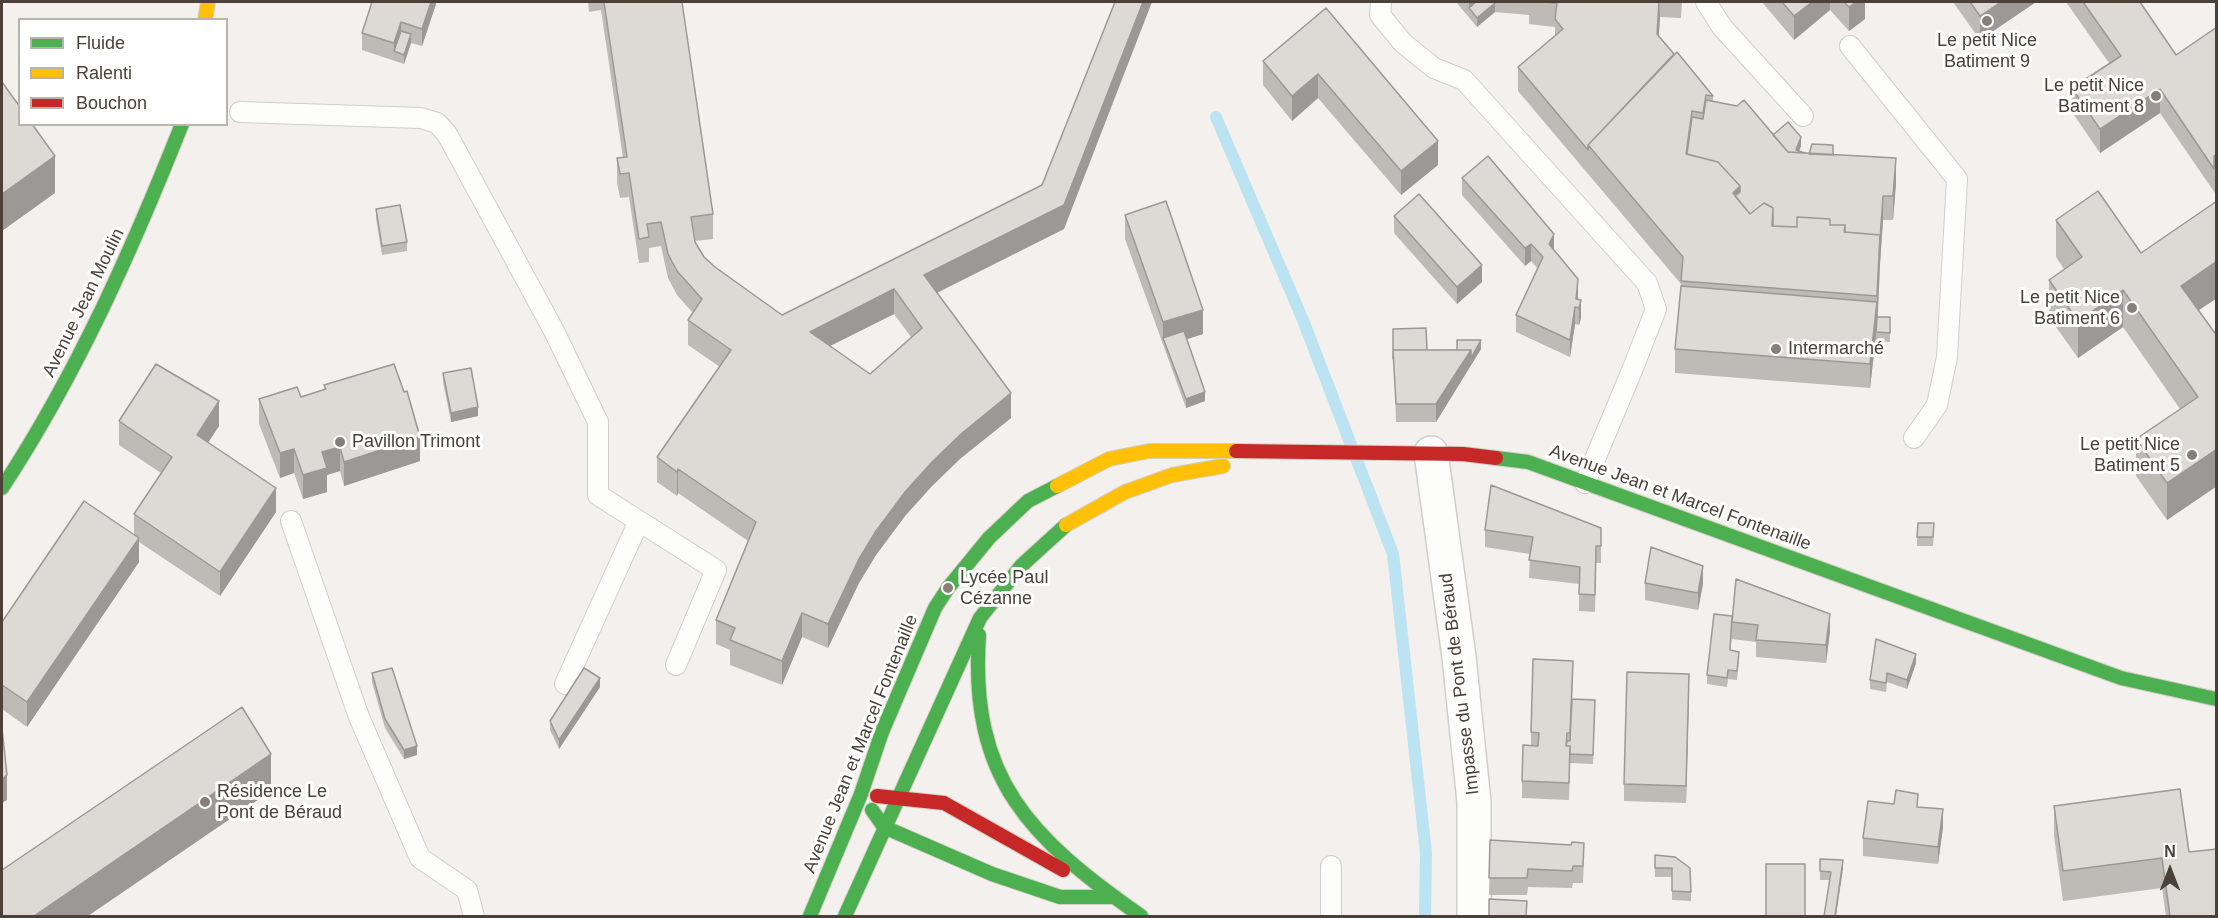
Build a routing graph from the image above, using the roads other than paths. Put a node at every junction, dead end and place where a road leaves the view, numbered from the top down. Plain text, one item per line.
1 (208, 2) edge
2 (1381, 2) edge
3 (1706, 2) edge
4 (205, 18) edge
5 (1850, 46) dead end
6 (240, 112) dead end
7 (1803, 117) dead end
8 (181, 126) edge
9 (1914, 438) dead end
10 (1296, 453) junction
11 (1423, 453) junction
12 (1585, 483) junction
13 (2, 488) edge
14 (291, 521) dead end
15 (639, 521) junction
16 (980, 618) junction
17 (2038, 648) junction
18 (676, 664) dead end
19 (565, 684) dead end
20 (2217, 685) edge
21 (2217, 699) edge
22 (861, 794) junction
23 (897, 798) junction
24 (884, 826) junction
25 (1331, 866) dead end
26 (1115, 897) junction
27 (474, 916) edge
28 (810, 916) edge
29 (845, 916) edge
30 (1141, 916) edge
31 (1331, 916) edge
32 (1474, 916) edge

1 - 4 main road
2 - 12 lane
3 - 7 lane
5 - 9 lane
6 - 15 lane
8 - 13 main road, Avenue Jean Moulin
10 - 11 main road, Avenue Jean et Marcel Fontenaille
10 - 16 main road, Avenue Jean et Marcel Fontenaille
10 - 22 main road, Avenue Jean et Marcel Fontenaille
11 - 12 main road, Avenue Jean et Marcel Fontenaille
11 - 32 street, Impasse du Pont de Béraud
12 - 17 main road, Avenue Jean et Marcel Fontenaille
14 - 27 lane
15 - 18 lane
15 - 19 lane
16 - 23 main road, Avenue Jean et Marcel Fontenaille
16 - 26 main road
17 - 20 main road, Avenue Jean et Marcel Fontenaille
17 - 21 main road, Avenue Jean et Marcel Fontenaille
22 - 23 main road
22 - 24 main road
22 - 28 main road, Avenue Jean et Marcel Fontenaille
23 - 24 main road, Avenue Jean et Marcel Fontenaille
23 - 26 main road
24 - 26 main road
24 - 29 main road, Avenue Jean et Marcel Fontenaille
25 - 31 lane
26 - 30 main road

